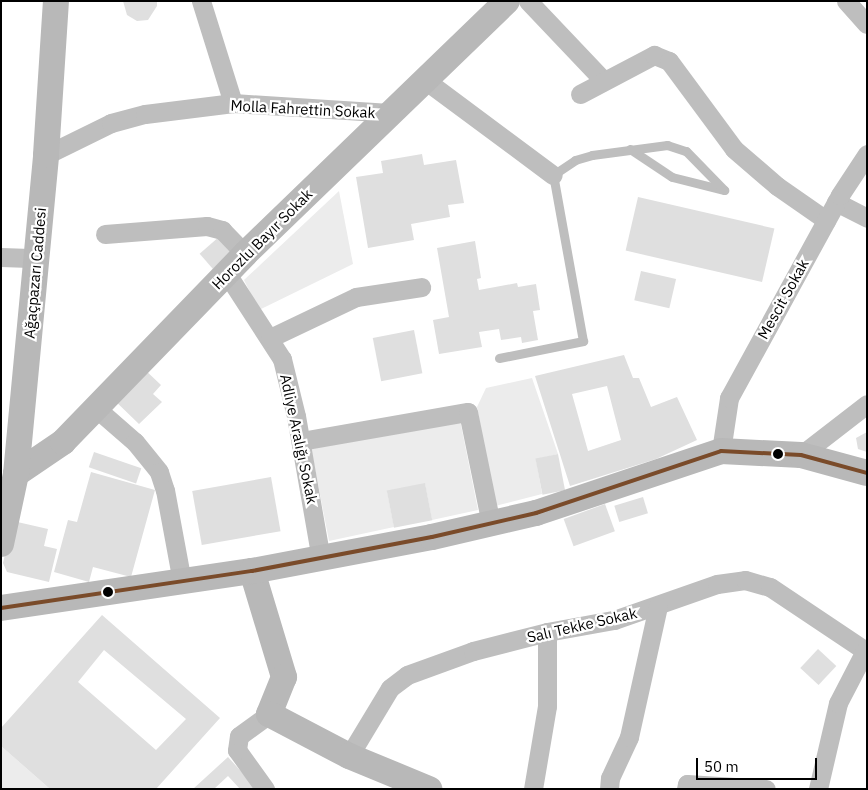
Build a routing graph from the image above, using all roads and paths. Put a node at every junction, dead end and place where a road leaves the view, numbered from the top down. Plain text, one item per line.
1 (56, 1) edge
2 (201, 1) edge
3 (507, 1) edge
4 (528, 1) edge
5 (846, 1) edge
6 (867, 24) edge
7 (425, 80) junction
8 (604, 81) junction
9 (580, 94) dead end
10 (234, 103) junction
11 (390, 113) junction
12 (630, 149) junction
13 (867, 154) edge
14 (46, 155) junction
15 (553, 175) junction
16 (836, 202) junction
17 (867, 218) edge
18 (826, 220) junction
19 (105, 234) dead end
20 (245, 254) junction
21 (1, 257) edge
22 (37, 258) junction
23 (227, 274) junction
24 (421, 287) dead end
25 (270, 338) junction
26 (499, 358) dead end
27 (867, 404) edge
28 (97, 409) junction
29 (301, 441) junction
30 (721, 451) junction
31 (801, 455) junction
32 (867, 473) edge
33 (16, 474) junction
34 (491, 524) junction
35 (1, 544) edge
36 (321, 559) junction
37 (252, 571) junction
38 (182, 582) junction
39 (658, 606) junction
40 (1, 608) edge
41 (547, 632) junction
42 (866, 651) edge
43 (270, 714) junction
44 (350, 756) junction
45 (265, 789) edge
46 (428, 789) edge
47 (533, 789) edge
48 (609, 789) edge
49 (686, 789) edge
50 (766, 789) edge
51 (818, 789) edge

1 - 14 street, Ağaçpazarı Caddesi
2 - 10 street
3 - 7 street, Horozlu Bayır Sokak
4 - 8 street
5 - 6 street
7 - 11 street, Horozlu Bayır Sokak
7 - 15 street
8 - 9 street
8 - 18 street
10 - 11 street, Molla Fahrettin Sokak
10 - 14 street, Molla Fahrettin Sokak
11 - 20 street, Horozlu Bayır Sokak
12 - 12 lane
12 - 15 lane
13 - 16 street, Mescit Sokak
14 - 22 street, Ağaçpazarı Caddesi
15 - 26 lane
16 - 17 street
16 - 18 street, Mescit Sokak
18 - 30 street, Mescit Sokak
19 - 20 street
20 - 23 street, Horozlu Bayır Sokak
21 - 22 street
22 - 33 street, Ağaçpazarı Caddesi
23 - 25 street, Adliye Aralığı Sokak
23 - 28 street, Horozlu Bayır Sokak
24 - 25 street
25 - 29 street, Adliye Aralığı Sokak
27 - 31 street
28 - 33 street, Horozlu Bayır Sokak
28 - 38 street
29 - 34 street
29 - 36 street, Adliye Aralığı Sokak
30 - 31 street
30 - 34 street
31 - 32 street
33 - 35 street, Ağaçpazarı Caddesi
34 - 36 street
36 - 37 street
37 - 38 street
37 - 43 street
38 - 40 street
39 - 41 street, Salı Tekke Sokak
39 - 42 street, Salı Tekke Sokak
39 - 48 street
41 - 44 street, Salı Tekke Sokak
41 - 47 street
42 - 51 street
43 - 44 street
43 - 45 street
44 - 46 street
49 - 50 street

